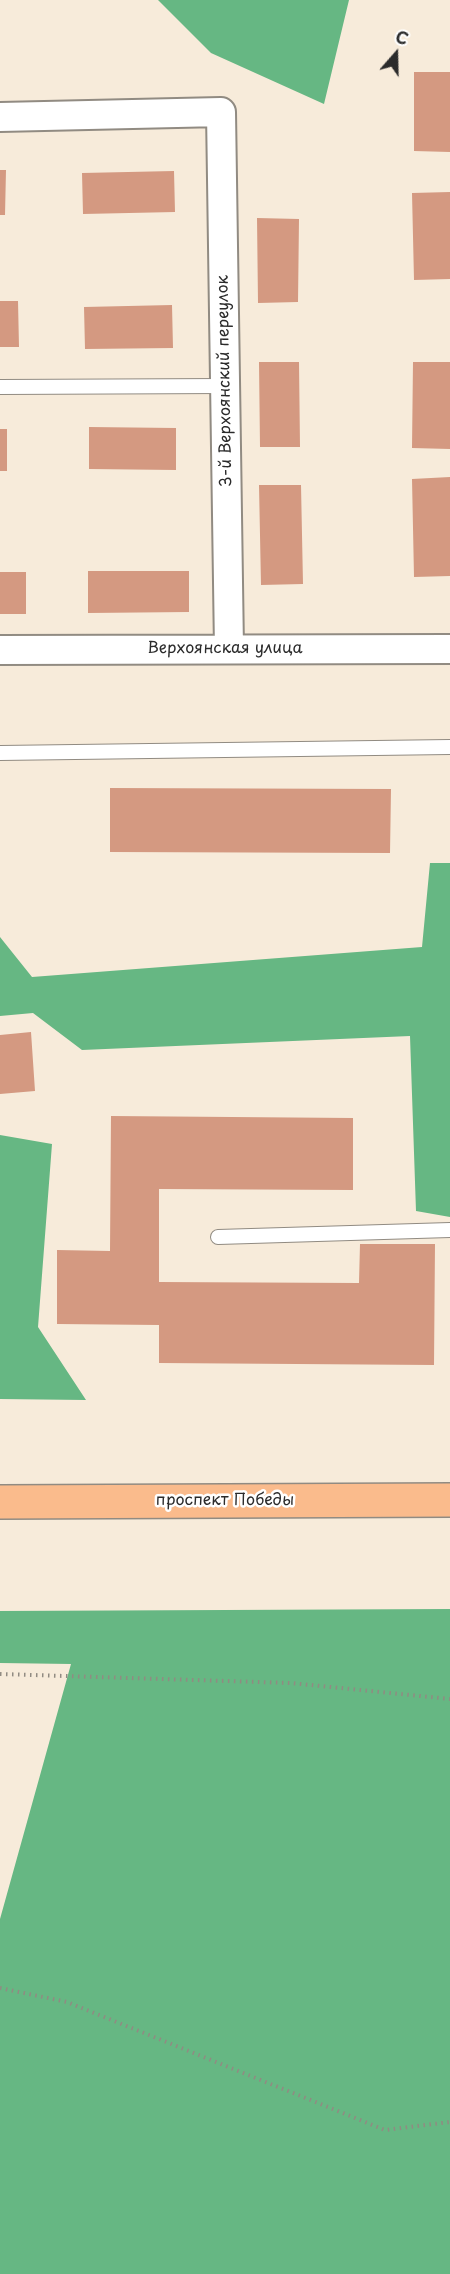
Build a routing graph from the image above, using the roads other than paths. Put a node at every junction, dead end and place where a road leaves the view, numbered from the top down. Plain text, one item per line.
1 (0, 117) edge
2 (225, 386) junction
3 (0, 387) edge
4 (229, 649) junction
5 (450, 649) edge
6 (0, 650) edge
7 (450, 747) edge
8 (0, 753) edge
9 (450, 1230) edge
10 (218, 1237) dead end
11 (450, 1500) edge
12 (0, 1502) edge

1 - 2 street, 3-й Верхоянский переулок
2 - 3 lane
2 - 4 street, 3-й Верхоянский переулок
4 - 5 street, Верхоянская улица
4 - 6 street, Верхоянская улица
7 - 8 lane
9 - 10 lane
11 - 12 main road, проспект Победы

